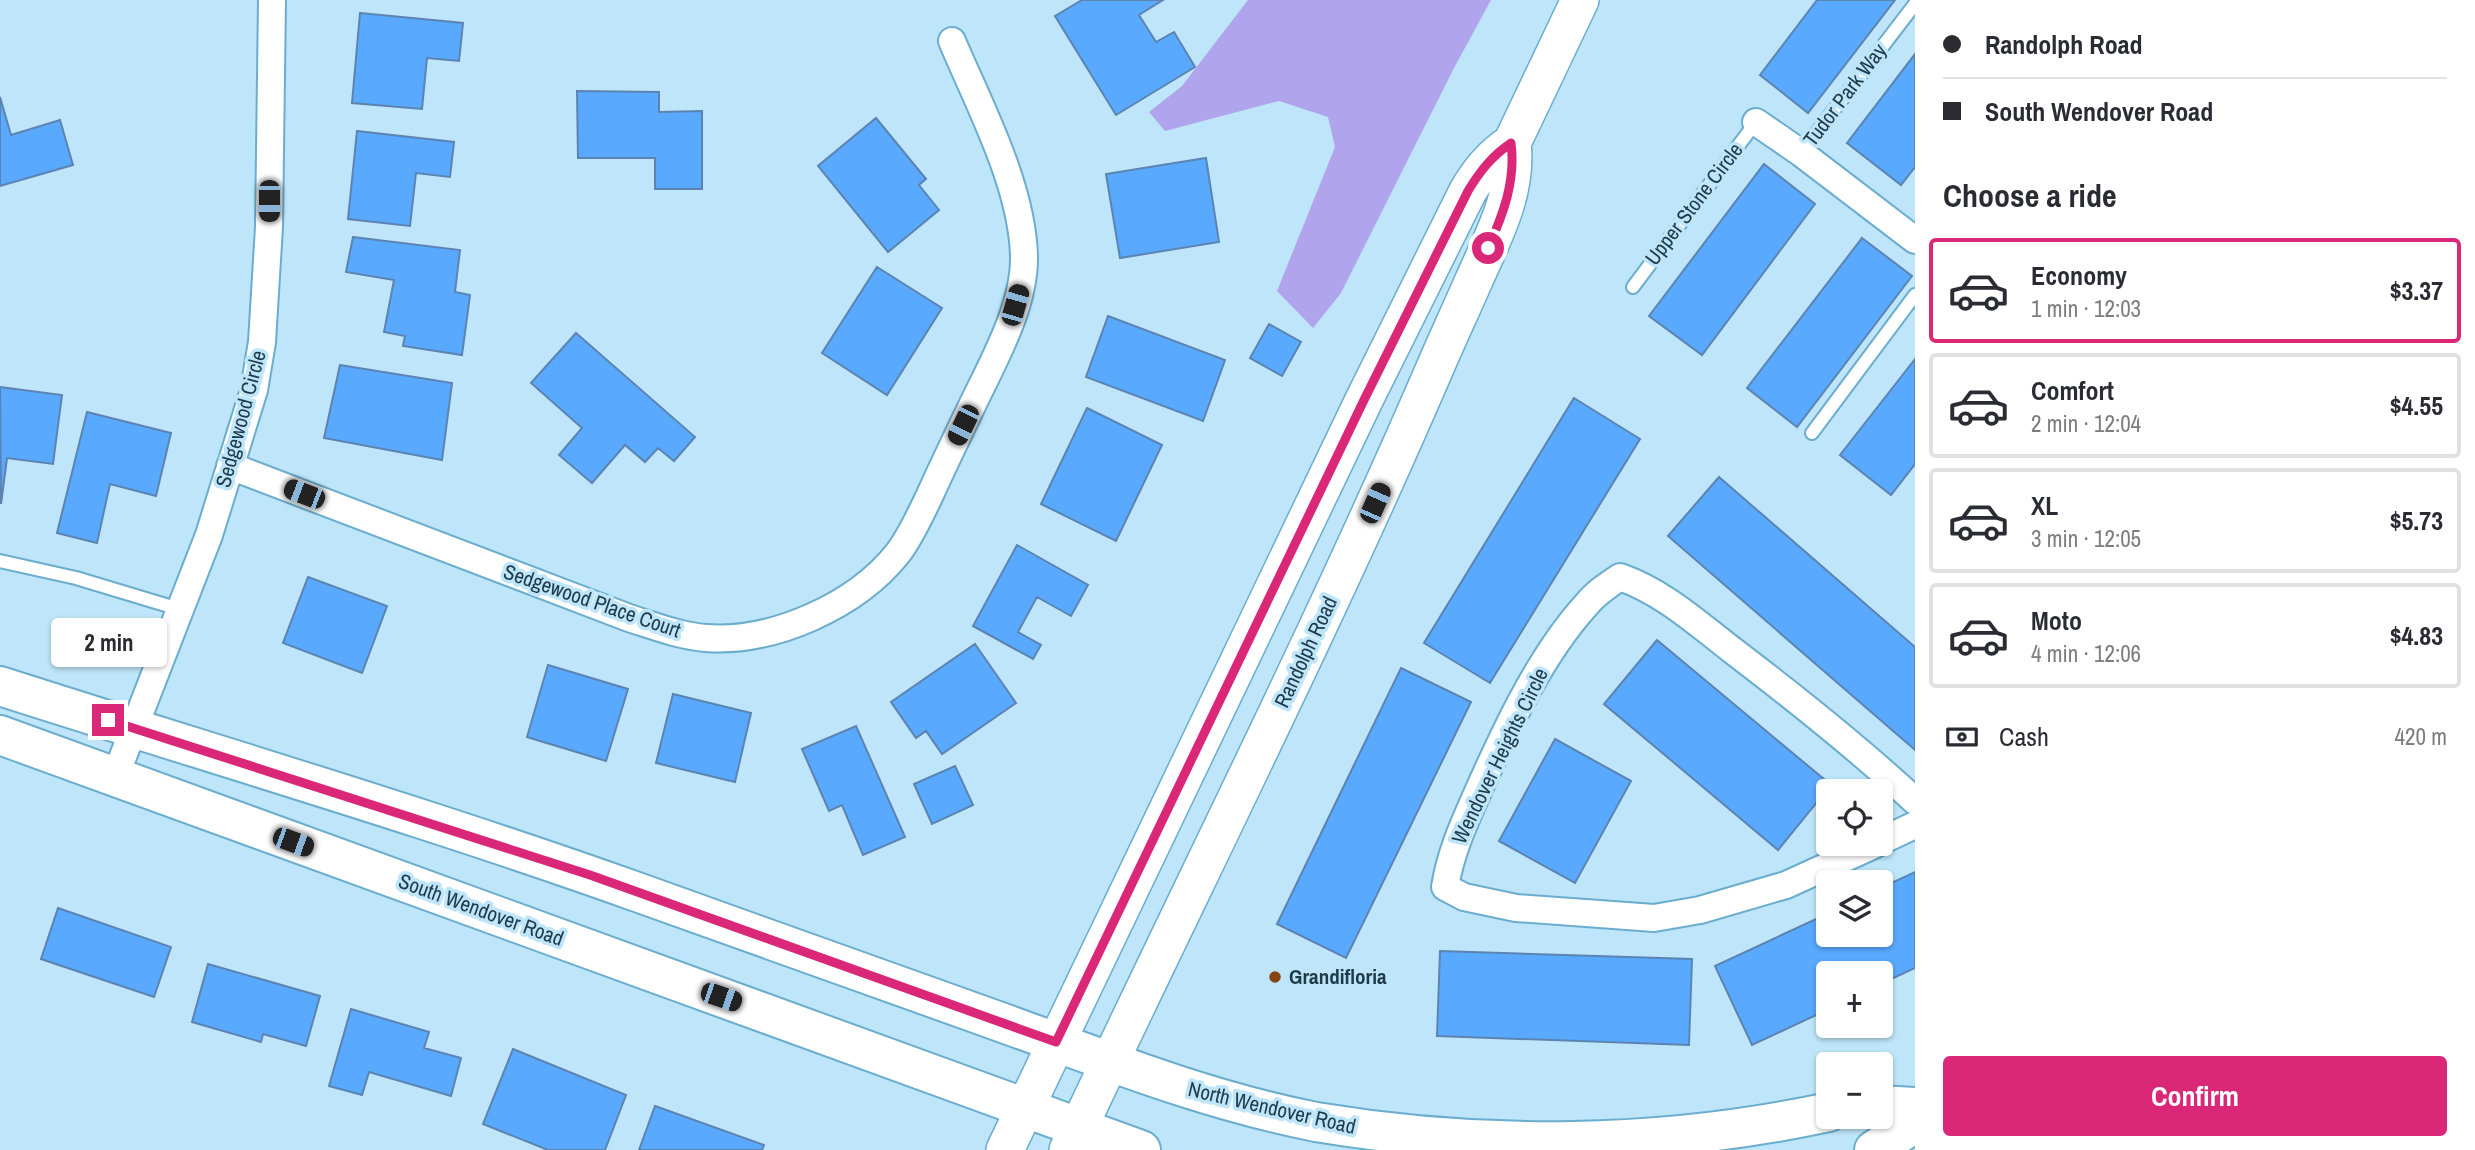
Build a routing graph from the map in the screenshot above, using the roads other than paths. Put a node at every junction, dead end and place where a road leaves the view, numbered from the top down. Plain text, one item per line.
1 (272, 0) edge
2 (1580, 0) edge
3 (1915, 4) edge
4 (952, 41) dead end
5 (1756, 122) joint
6 (1511, 143) junction
7 (1801, 153) junction
8 (1915, 240) edge
9 (1633, 287) dead end
10 (1915, 295) edge
11 (1812, 433) dead end
12 (230, 466) junction
13 (0, 562) edge
14 (179, 609) junction
15 (0, 686) edge
16 (133, 728) junction
17 (0, 735) edge
18 (115, 777) junction
19 (1891, 779) edge
20 (1893, 781) edge
21 (1915, 801) edge
22 (1915, 825) edge
23 (1893, 835) edge
24 (1850, 856) edge
25 (1056, 1042) junction
26 (1110, 1062) junction
27 (1893, 1106) edge
28 (1024, 1107) junction
29 (1915, 1107) edge
30 (1816, 1114) edge
31 (1915, 1123) edge
32 (1074, 1139) edge
33 (1005, 1150) edge
34 (1141, 1150) edge
35 (1874, 1150) edge

1 - 12 street, Sedgewood Circle
2 - 6 main road, Randolph Road
3 - 7 lane, Tudor Park Way
4 - 12 street, Sedgewood Place Court
5 - 7 street
5 - 9 lane, Upper Stone Circle
6 - 25 main road, Randolph Road
6 - 26 main road, Randolph Road
7 - 8 street
10 - 11 lane
12 - 14 street, Sedgewood Circle
13 - 14 lane
14 - 16 street, Sedgewood Circle
15 - 16 main road
16 - 18 street, Sedgewood Circle
16 - 25 main road
17 - 18 main road, South Wendover Road
18 - 28 main road, South Wendover Road
19 - 24 street, Wendover Heights Circle
20 - 21 street, Wendover Heights Circle
22 - 23 street
25 - 26 main road, North Wendover Road
25 - 28 main road, Randolph Road
26 - 30 main road, North Wendover Road
26 - 32 main road, Randolph Road
27 - 29 main road
28 - 32 main road
28 - 33 main road, Randolph Road
31 - 35 main road
32 - 34 main road

